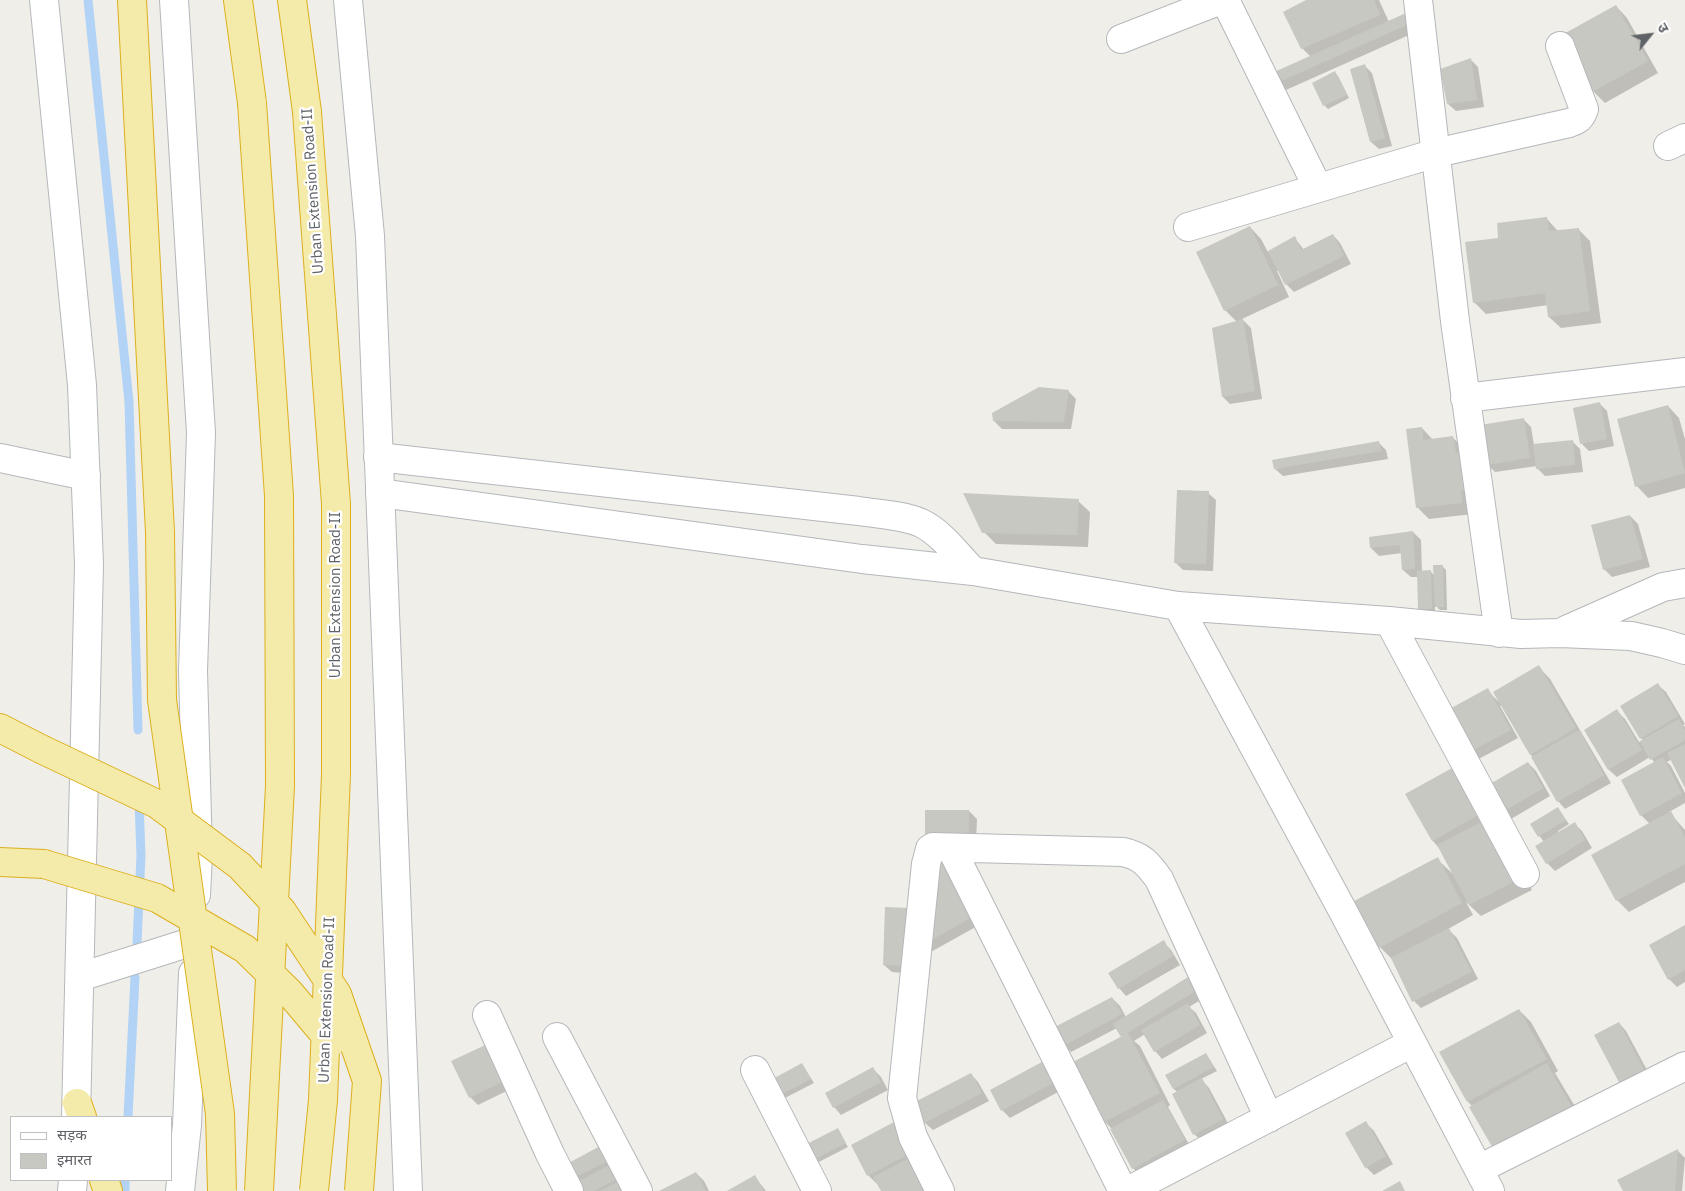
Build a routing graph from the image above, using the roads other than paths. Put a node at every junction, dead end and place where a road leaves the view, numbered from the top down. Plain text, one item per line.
1 (44, 0) edge
2 (132, 0) edge
3 (174, 0) edge
4 (238, 0) edge
5 (292, 0) edge
6 (348, 0) edge
7 (1223, 0) edge
8 (1418, 0) edge
9 (1121, 40) dead end
10 (1560, 46) dead end
11 (1436, 153) junction
12 (1318, 188) junction
13 (1188, 227) dead end
14 (1685, 372) edge
15 (1465, 398) junction
16 (378, 457) junction
17 (0, 458) edge
18 (86, 476) junction
19 (380, 493) junction
20 (973, 571) junction
21 (1685, 583) edge
22 (1178, 606) junction
23 (1388, 621) junction
24 (1499, 633) junction
25 (1560, 633) junction
26 (1685, 650) edge
27 (0, 728) edge
28 (951, 848) junction
29 (0, 862) edge
30 (1526, 874) dead end
31 (194, 941) junction
32 (80, 977) junction
33 (487, 1015) dead end
34 (557, 1037) dead end
35 (1412, 1043) junction
36 (1685, 1066) edge
37 (755, 1070) dead end
38 (367, 1081) junction
39 (79, 1112) edge
40 (1269, 1118) junction
41 (1484, 1180) edge
42 (180, 1191) edge
43 (222, 1191) edge
44 (260, 1191) edge
45 (314, 1191) edge
46 (359, 1191) edge
47 (408, 1191) edge
48 (569, 1191) edge
49 (638, 1191) edge
50 (817, 1191) edge
51 (940, 1191) edge
52 (1123, 1191) edge
53 (1128, 1191) edge

1 - 18 street
2 - 43 highway, bridge
3 - 31 street
4 - 44 highway, bridge
5 - 45 highway, Urban Extension Road-II, bridge
6 - 16 street
7 - 9 street
7 - 12 street
8 - 11 street
10 - 11 street
11 - 12 street
11 - 15 street
12 - 13 street
14 - 15 street
15 - 24 street
16 - 19 street
16 - 20 street
17 - 18 street
18 - 32 street
19 - 20 street
19 - 47 street
20 - 22 street
21 - 25 street
22 - 23 street
22 - 35 street
23 - 24 street
23 - 30 street
24 - 25 street
25 - 26 street
27 - 38 highway, bridge
28 - 40 street
28 - 51 street
28 - 52 street
29 - 38 highway, bridge
31 - 32 street
31 - 42 street
32 - 39 street
33 - 48 street
34 - 49 street
35 - 40 street
35 - 41 street
36 - 41 street
37 - 50 street
38 - 46 highway, bridge
40 - 53 street

